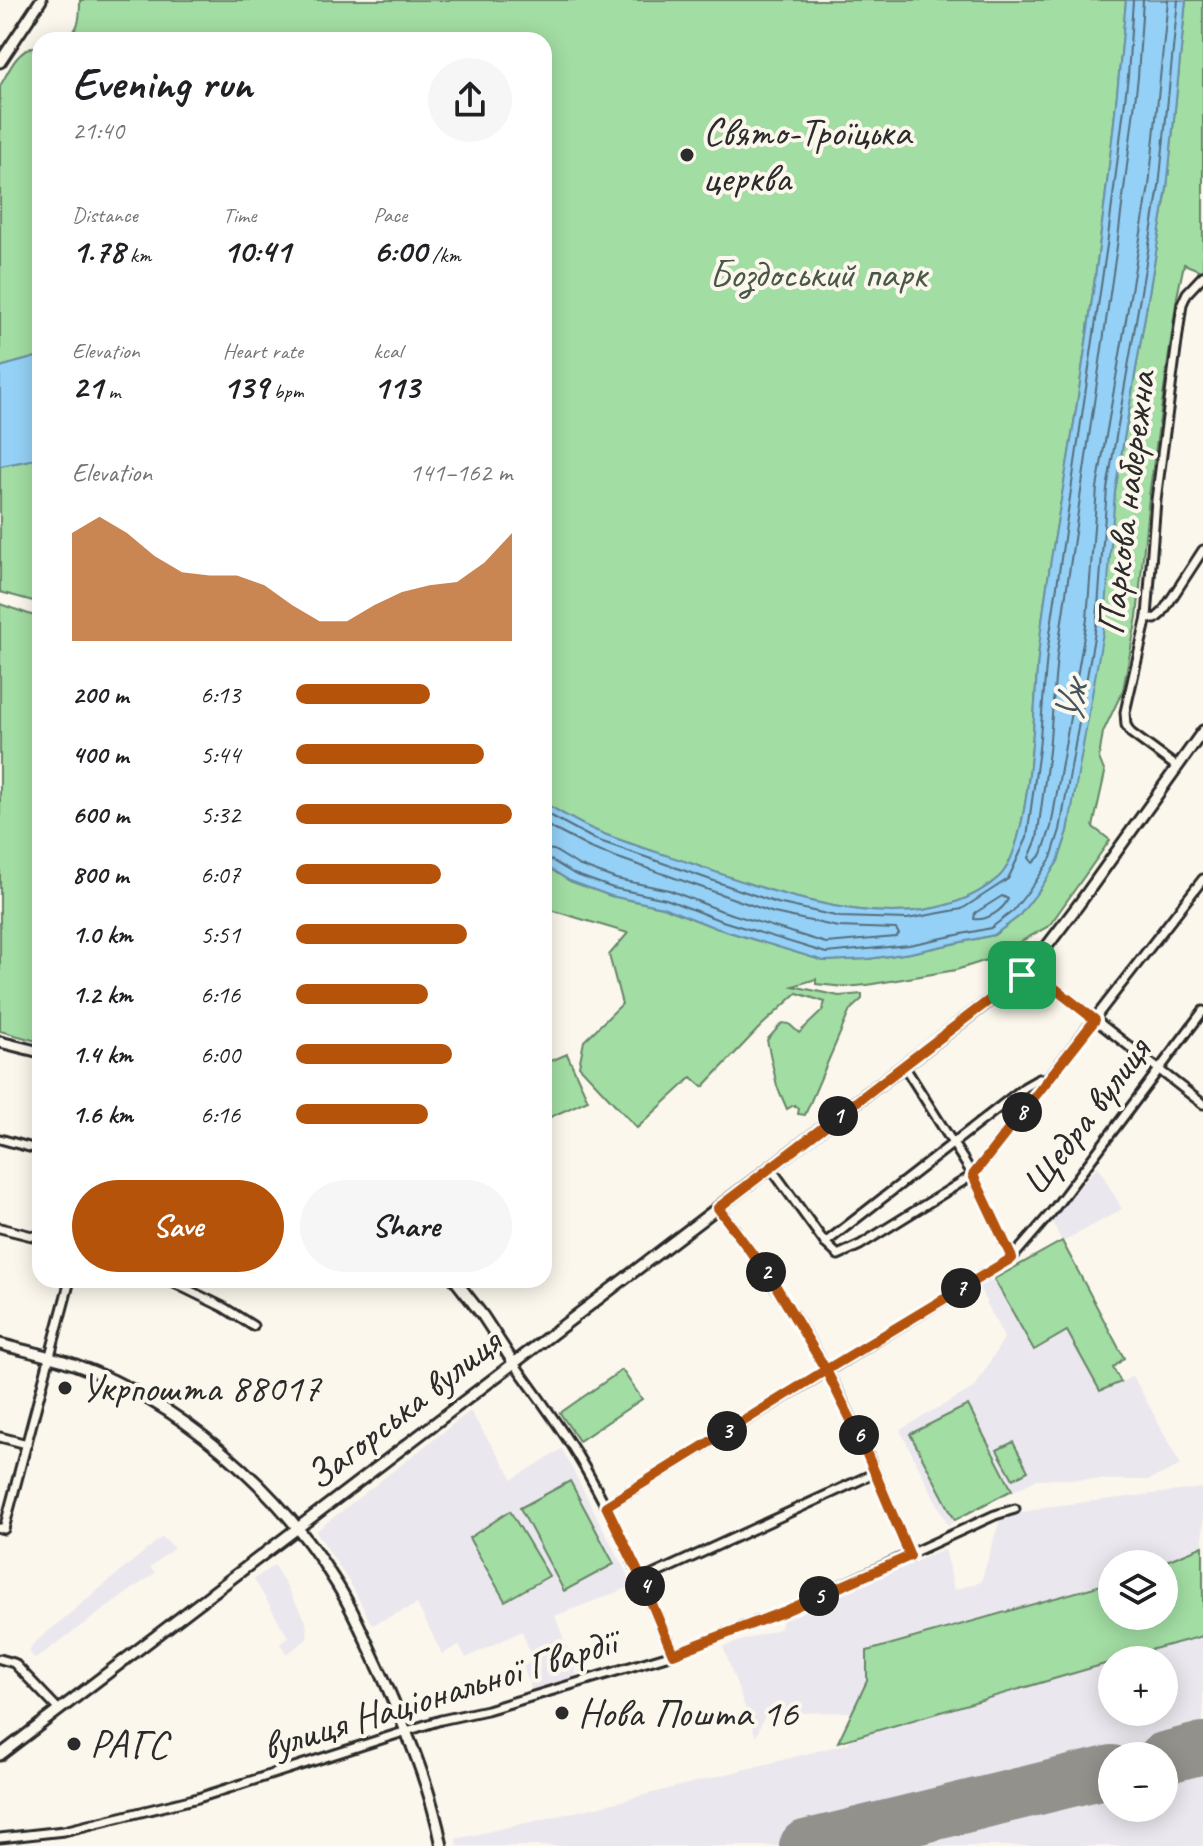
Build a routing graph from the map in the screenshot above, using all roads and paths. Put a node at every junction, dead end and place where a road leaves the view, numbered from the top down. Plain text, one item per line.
1 (41, 0) edge
2 (0, 62) edge
3 (1202, 280) edge
4 (1203, 550) edge
5 (1147, 617) junction
6 (1203, 733) edge
7 (1177, 767) junction
8 (1203, 879) edge
9 (1029, 968) junction
10 (1203, 1011) edge
11 (1095, 1020) junction
12 (0, 1042) edge
13 (32, 1050) edge
14 (904, 1066) junction
15 (1159, 1068) junction
16 (1049, 1078) junction
17 (1203, 1104) edge
18 (0, 1139) edge
19 (952, 1142) junction
20 (32, 1148) edge
21 (770, 1167) junction
22 (973, 1175) junction
23 (718, 1208) junction
24 (0, 1228) edge
25 (32, 1236) edge
26 (825, 1243) junction
27 (1012, 1258) junction
28 (68, 1288) edge
29 (184, 1288) edge
30 (461, 1288) edge
31 (253, 1326) dead end
32 (0, 1344) edge
33 (51, 1358) junction
34 (513, 1362) junction
35 (826, 1370) junction
36 (0, 1437) edge
37 (27, 1444) junction
38 (875, 1473) junction
39 (606, 1506) junction
40 (1015, 1509) dead end
41 (298, 1528) junction
42 (2, 1529) edge
43 (910, 1556) junction
44 (642, 1580) junction
45 (673, 1654) junction
46 (0, 1659) edge
47 (59, 1710) junction
48 (407, 1730) junction
49 (0, 1755) edge
50 (0, 1838) edge
51 (442, 1846) edge

1 - 2 street
3 - 5 street, Паркова набережна
4 - 5 street
5 - 7 street, Паркова набережна
6 - 7 street, Загорська вулиця
7 - 9 street, Загорська вулиця
8 - 11 street
9 - 11 street
9 - 14 street, Загорська вулиця
10 - 15 street, Щедра вулиця
11 - 15 street
11 - 16 street
12 - 13 street
14 - 19 street
14 - 21 street, Загорська вулиця
15 - 17 street
15 - 27 street, Щедра вулиця
16 - 19 street
16 - 22 street
18 - 20 street
19 - 22 street
19 - 26 street
21 - 23 street, Загорська вулиця
21 - 26 street
22 - 26 street
22 - 27 street
23 - 34 street, Загорська вулиця
23 - 35 street
24 - 25 street
27 - 35 street, Щедра вулиця
28 - 33 street
29 - 31 street
30 - 34 street
32 - 33 street
33 - 37 street
33 - 41 street
34 - 39 street
34 - 41 street, Загорська вулиця
35 - 38 street
35 - 39 street, Щедра вулиця
36 - 37 street
37 - 42 street
38 - 43 street
38 - 44 street
39 - 44 street
40 - 43 street, вулиця Національної Гвардії
41 - 47 street, Загорська вулиця
41 - 48 street
43 - 45 street, вулиця Національної Гвардії
44 - 45 street
45 - 48 street, вулиця Національної Гвардії
46 - 47 street
47 - 49 street, Загорська вулиця
48 - 50 street, вулиця Національної Гвардії
48 - 51 street

